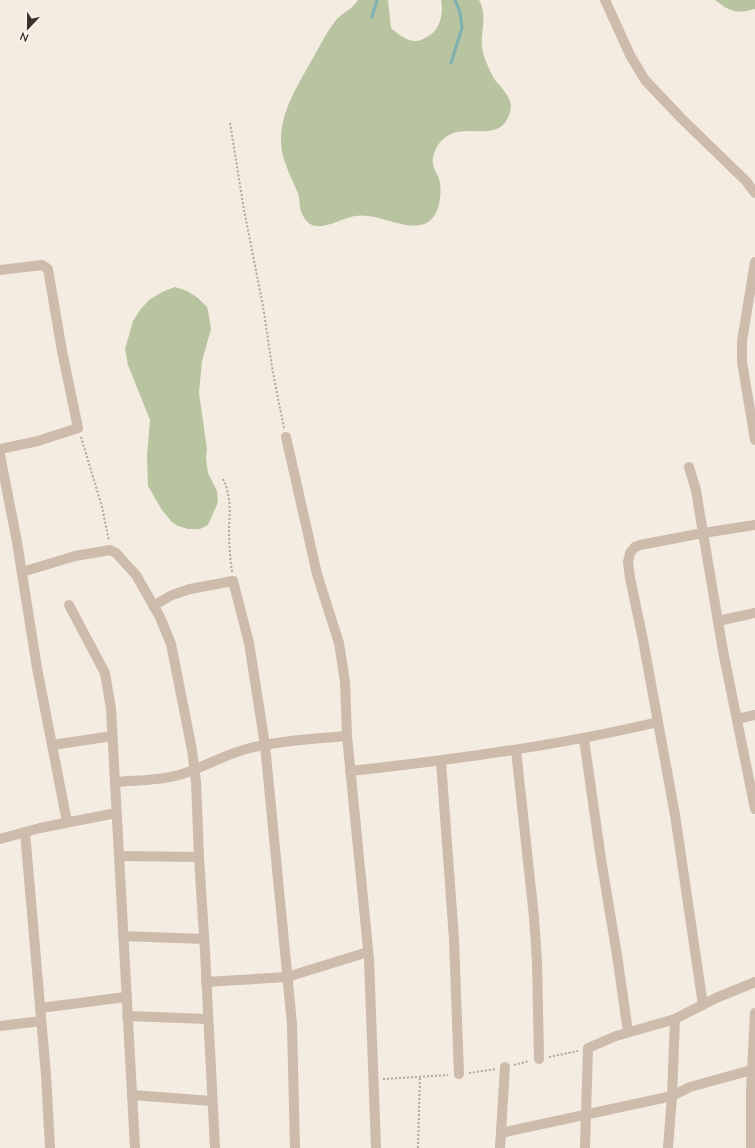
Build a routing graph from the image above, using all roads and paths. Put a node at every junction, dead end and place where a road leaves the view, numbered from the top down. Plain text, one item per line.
1 (605, 0) edge
2 (230, 123) dead end
3 (755, 193) edge
4 (755, 262) edge
5 (0, 270) edge
6 (78, 428) junction
7 (286, 437) joint
8 (755, 440) edge
9 (0, 449) edge
10 (0, 455) edge
11 (689, 467) dead end
12 (223, 479) dead end
13 (755, 525) edge
14 (704, 533) junction
15 (110, 550) junction
16 (22, 572) junction
17 (233, 581) junction
18 (69, 605) dead end
19 (153, 606) junction
20 (755, 613) edge
21 (718, 621) junction
22 (755, 715) edge
23 (737, 718) junction
24 (658, 722) junction
25 (112, 736) junction
26 (347, 736) junction
27 (584, 738) junction
28 (53, 745) junction
29 (265, 745) junction
30 (516, 750) junction
31 (441, 762) junction
32 (195, 770) junction
33 (350, 772) junction
34 (115, 782) junction
35 (755, 809) edge
36 (116, 813) junction
37 (67, 822) junction
38 (25, 832) junction
39 (0, 839) edge
40 (119, 856) junction
41 (199, 856) junction
42 (122, 936) junction
43 (204, 939) junction
44 (368, 952) junction
45 (287, 977) junction
46 (206, 982) junction
47 (755, 982) edge
48 (126, 997) junction
49 (702, 1005) junction
50 (40, 1008) junction
51 (755, 1013) edge
52 (127, 1016) junction
53 (208, 1019) junction
54 (675, 1019) junction
55 (41, 1021) junction
56 (0, 1026) edge
57 (628, 1032) junction
58 (588, 1048) junction
59 (539, 1059) junction
60 (504, 1067) junction
61 (754, 1070) edge
62 (459, 1074) junction
63 (420, 1077) junction
64 (374, 1080) junction
65 (132, 1095) junction
66 (672, 1096) junction
67 (212, 1101) junction
68 (586, 1114) junction
69 (501, 1133) junction
70 (50, 1148) edge
71 (135, 1148) edge
72 (215, 1148) edge
73 (296, 1148) edge
74 (376, 1148) edge
75 (418, 1148) edge
76 (500, 1148) edge
77 (585, 1148) edge
78 (668, 1148) edge
79 (751, 1148) edge

1 - 3 street
2 - 7 path
4 - 8 street
5 - 6 street
6 - 9 street
6 - 15 path
7 - 26 street
10 - 16 street
11 - 14 street
12 - 17 path
13 - 14 street
14 - 21 street
14 - 24 street
15 - 16 street
15 - 19 street
16 - 28 street
17 - 19 street
17 - 29 street
18 - 25 street
19 - 32 street
20 - 21 street
21 - 23 street
22 - 23 street
23 - 35 street
24 - 27 street
24 - 49 street
25 - 28 street
25 - 34 street
26 - 29 street
26 - 33 street
27 - 30 street
27 - 57 street
28 - 37 street
29 - 32 street
29 - 45 street
30 - 31 street
30 - 59 street
31 - 33 street
31 - 62 street
32 - 34 street
32 - 41 street
33 - 44 street
34 - 36 street
36 - 37 street
36 - 40 street
37 - 38 street
38 - 39 street
38 - 50 street
40 - 41 street
40 - 42 street
41 - 43 street
42 - 43 street
42 - 48 street
43 - 46 street
44 - 45 street
44 - 64 street
45 - 46 street
45 - 73 street
46 - 53 street
47 - 49 street
48 - 50 street
48 - 52 street
49 - 54 street
50 - 55 street
51 - 61 street
52 - 53 street
52 - 65 street
53 - 67 street
54 - 57 street
54 - 66 street
55 - 56 street
55 - 70 street
57 - 58 street
58 - 59 path
58 - 68 street
59 - 60 path
60 - 62 path
60 - 69 street
61 - 66 street
61 - 79 street
62 - 63 path
63 - 64 path
63 - 75 path
64 - 74 street
65 - 67 street
65 - 71 street
66 - 68 street
66 - 78 street
67 - 72 street
68 - 69 street
68 - 77 street
69 - 76 street

